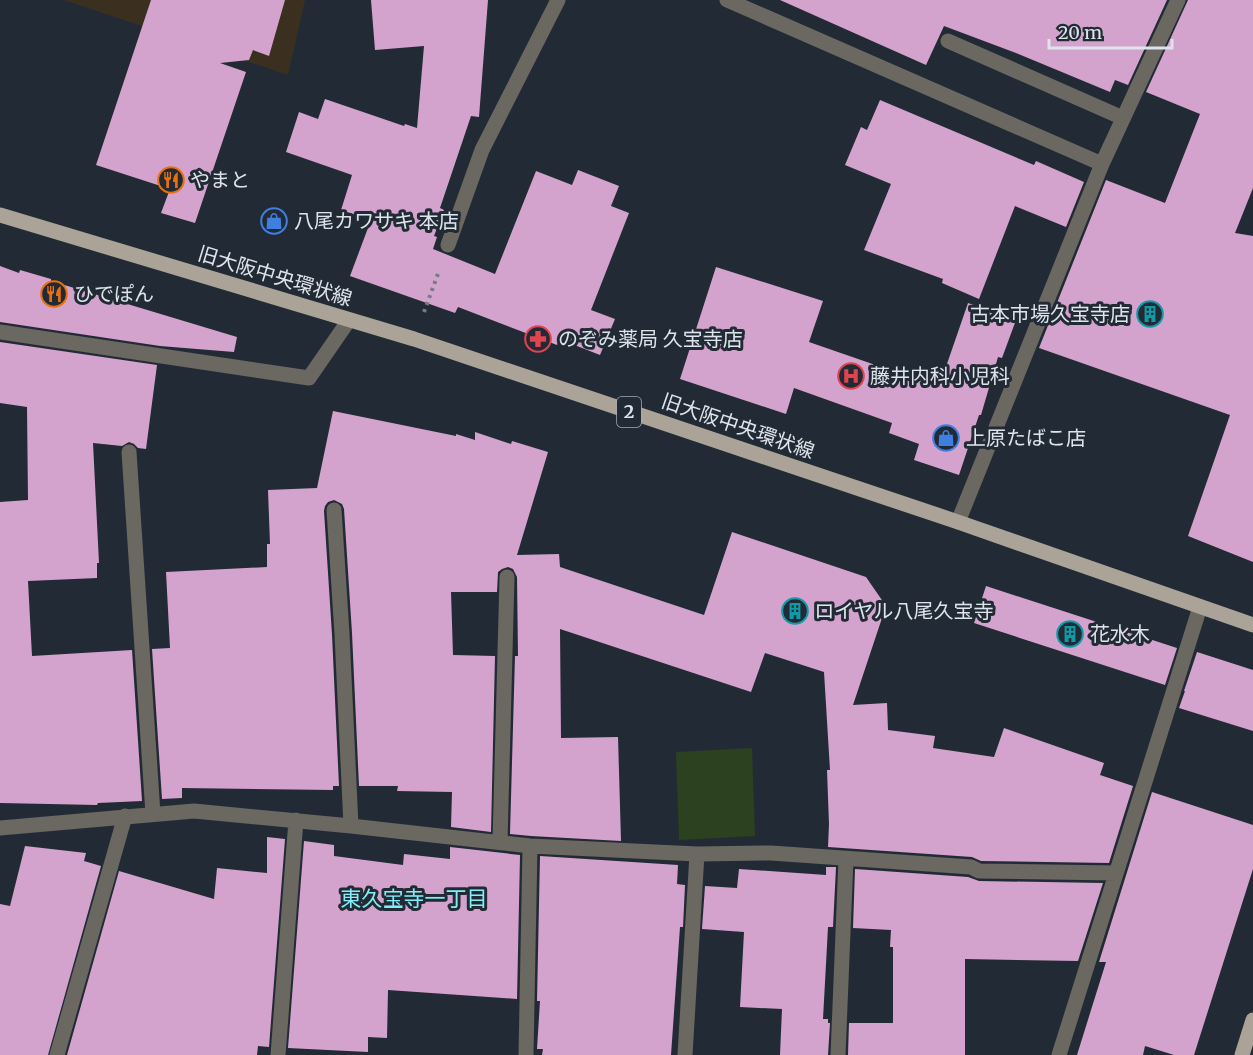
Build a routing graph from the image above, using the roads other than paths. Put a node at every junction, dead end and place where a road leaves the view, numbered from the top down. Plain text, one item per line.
1 (558, 0) edge
2 (727, 0) edge
3 (1178, 0) edge
4 (948, 41) dead end
5 (1123, 118) junction
6 (1102, 164) junction
7 (0, 215) edge
8 (448, 245) road end
9 (349, 320) junction
10 (0, 332) edge
11 (129, 452) dead end
12 (334, 510) dead end
13 (958, 522) junction
14 (507, 577) dead end
15 (1200, 607) junction
16 (1253, 625) edge
17 (153, 814) junction
18 (125, 816) junction
19 (296, 820) junction
20 (351, 826) junction
21 (0, 828) edge
22 (500, 842) junction
23 (530, 846) junction
24 (697, 854) junction
25 (846, 859) junction
26 (1116, 873) junction
27 (1253, 1020) edge
28 (1246, 1052) edge
29 (57, 1055) edge
30 (278, 1055) edge
31 (526, 1055) edge
32 (686, 1055) edge
33 (838, 1055) edge
34 (1059, 1055) edge

1 - 8 street
2 - 6 street
3 - 5 street
4 - 5 street
5 - 6 street
6 - 13 street
7 - 9 main road, 旧大阪中央環状線 / 2
9 - 10 street
9 - 13 main road, 旧大阪中央環状線 / 2
11 - 17 street
12 - 20 street
13 - 15 main road, 旧大阪中央環状線 / 2
14 - 22 street
15 - 16 main road, 旧大阪中央環状線 / 2
15 - 26 street
17 - 18 street
17 - 19 street
18 - 21 street
18 - 29 street
19 - 20 street
19 - 30 street
20 - 22 street
22 - 23 street
23 - 24 street
23 - 31 street
24 - 25 street
24 - 32 street
25 - 26 street
25 - 33 street
26 - 34 street
27 - 28 main road

